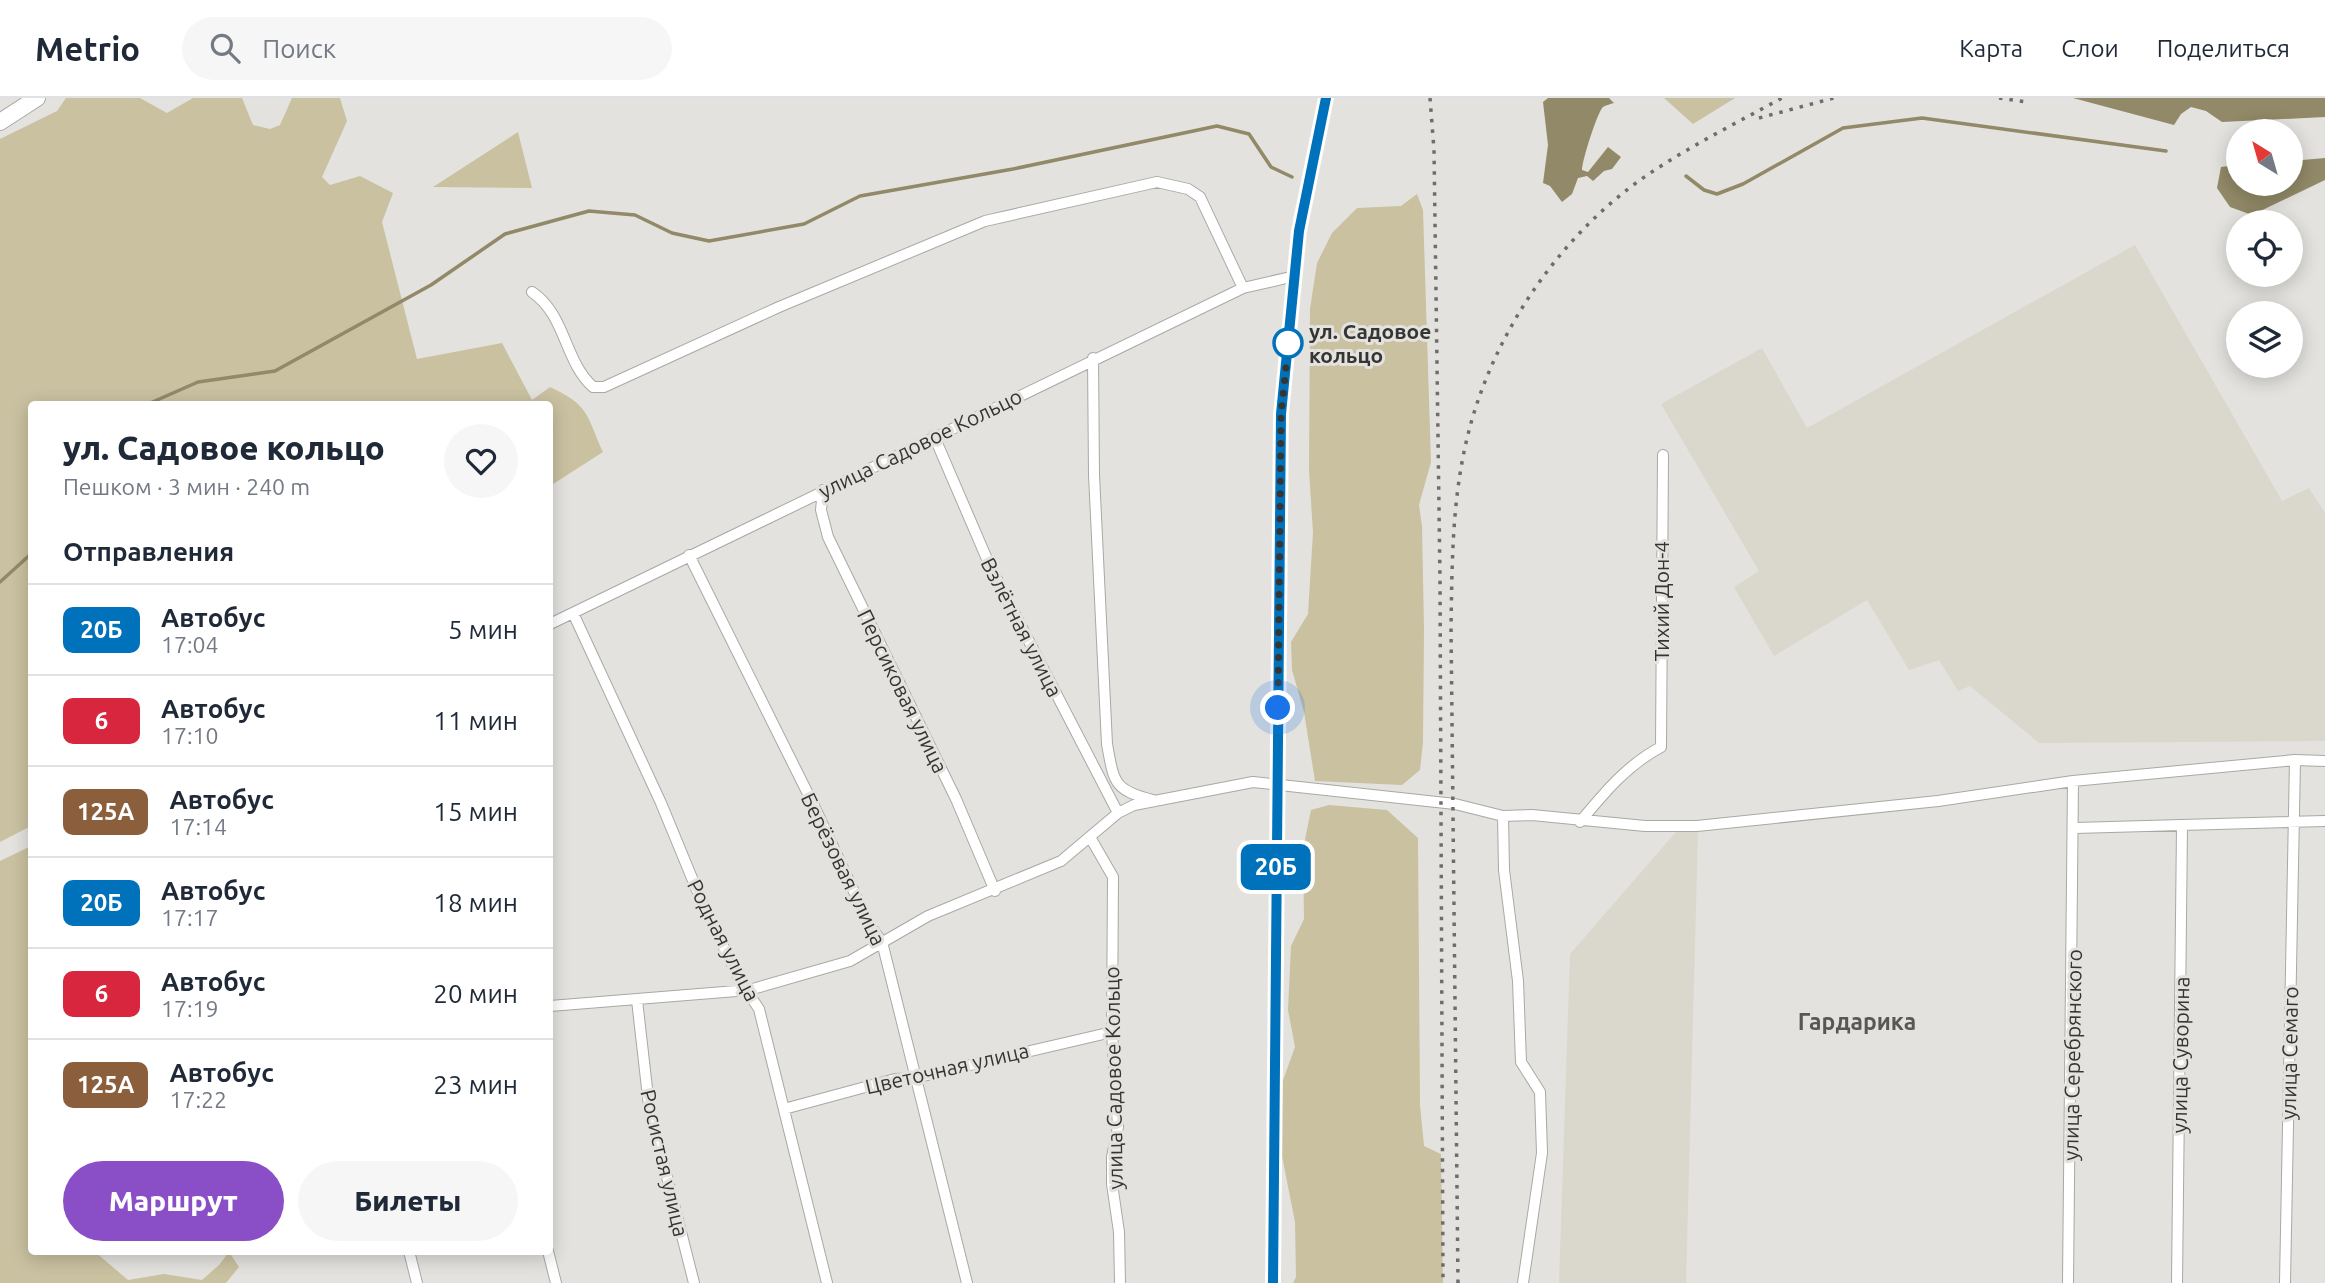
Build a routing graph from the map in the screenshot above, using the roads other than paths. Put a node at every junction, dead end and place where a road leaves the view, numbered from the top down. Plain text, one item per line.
1 (20, 98) edge
2 (37, 98) edge
3 (1326, 98) edge
4 (0, 109) edge
5 (0, 122) edge
6 (1295, 276) junction
7 (1243, 288) junction
8 (532, 292) dead end
9 (1093, 359) junction
10 (933, 436) junction
11 (1663, 455) dead end
12 (823, 490) junction
13 (689, 555) junction
14 (573, 613) junction
15 (553, 623) edge
16 (2295, 760) junction
17 (2325, 761) edge
18 (2073, 781) junction
19 (1278, 785) junction
20 (1155, 800) junction
21 (1118, 813) junction
22 (1503, 816) junction
23 (2325, 821) edge
24 (1580, 822) junction
25 (2293, 822) junction
26 (2182, 827) junction
27 (2075, 828) junction
28 (1090, 837) junction
29 (995, 891) junction
30 (882, 942) junction
31 (749, 990) junction
32 (637, 1000) junction
33 (553, 1006) edge
34 (1112, 1032) junction
35 (915, 1078) junction
36 (784, 1109) junction
37 (410, 1255) edge
38 (549, 1255) edge
39 (417, 1283) edge
40 (556, 1283) edge
41 (694, 1283) edge
42 (827, 1283) edge
43 (967, 1283) edge
44 (1120, 1283) edge
45 (1273, 1283) edge
46 (1523, 1283) edge
47 (2068, 1283) edge
48 (2177, 1283) edge
49 (2284, 1283) edge

1 - 4 highway
2 - 5 highway
3 - 6 street
6 - 7 street, улица Садовое Кольцо
6 - 19 street
7 - 8 street
7 - 9 street, улица Садовое Кольцо
9 - 10 street, улица Садовое Кольцо
9 - 20 street
10 - 12 street, улица Садовое Кольцо
10 - 21 street, Взлётная улица
11 - 24 street, Тихий Дон-4
12 - 13 street, улица Садовое Кольцо
12 - 29 street, Персиковая улица
13 - 14 street, улица Садовое Кольцо
13 - 30 street, Берёзовая улица
14 - 15 street, улица Садовое Кольцо
14 - 31 street, Родная улица
16 - 17 street
16 - 18 street
16 - 25 street, улица Семаго
18 - 24 street
18 - 27 street, улица Серебрянского
19 - 20 street
19 - 22 street
19 - 45 street
20 - 21 street
21 - 28 street
22 - 24 street
22 - 46 street
23 - 25 street
25 - 26 street
25 - 49 street, улица Семаго
26 - 27 street
26 - 48 street, улица Суворина
27 - 47 street, улица Серебрянского
28 - 29 street
28 - 34 street, улица Садовое Кольцо
29 - 30 street
30 - 31 street
30 - 35 street, Берёзовая улица
31 - 32 street
31 - 36 street, Родная улица
32 - 33 street
32 - 41 street, Росистая улица
34 - 35 street, Цветочная улица
34 - 44 street, улица Садовое Кольцо
35 - 36 street, Цветочная улица
35 - 43 street, Берёзовая улица
36 - 42 street, Родная улица
37 - 39 street
38 - 40 street

